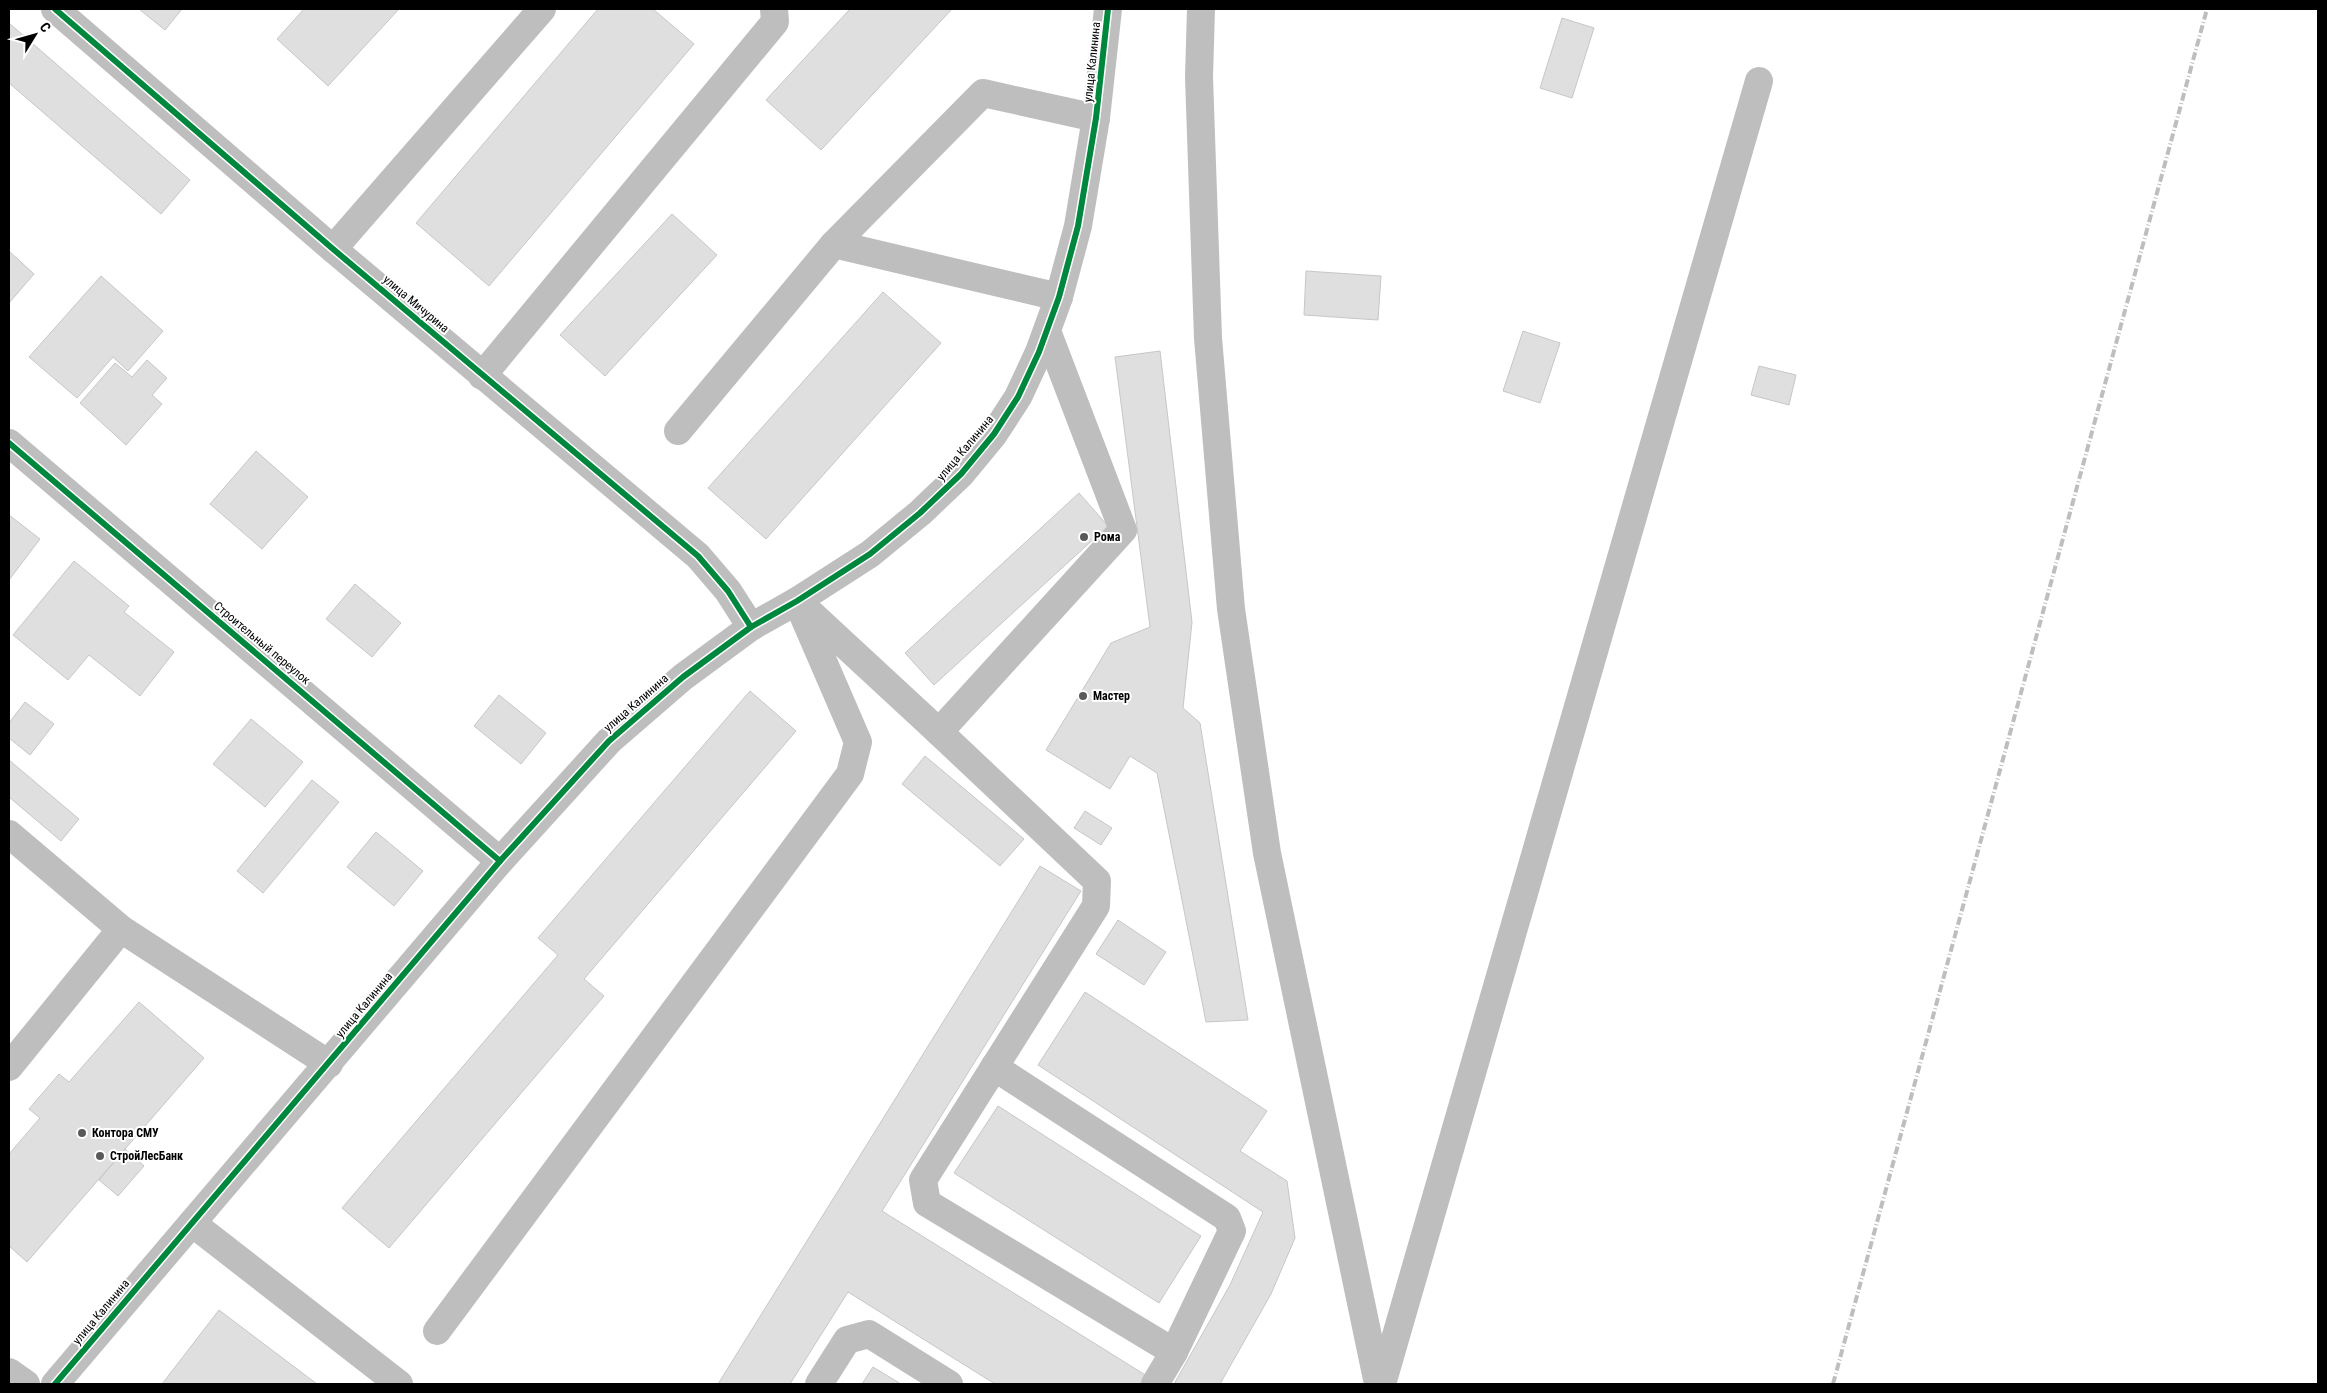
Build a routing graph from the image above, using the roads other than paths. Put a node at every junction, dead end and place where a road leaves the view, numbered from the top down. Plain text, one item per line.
1 (55, 9) edge
2 (542, 9) edge
3 (774, 9) edge
4 (1108, 9) edge
5 (1201, 9) edge
6 (1759, 81) dead end
7 (1096, 118) junction
8 (834, 244) junction
9 (333, 249) junction
10 (1059, 297) junction
11 (1047, 331) junction
12 (482, 376) junction
13 (678, 431) dead end
14 (9, 443) edge
15 (797, 601) junction
16 (751, 627) junction
17 (939, 732) junction
18 (9, 834) edge
19 (500, 861) junction
20 (121, 928) junction
21 (329, 1064) junction
22 (9, 1067) edge
23 (994, 1067) junction
24 (192, 1223) junction
25 (437, 1331) dead end
26 (1174, 1352) junction
27 (9, 1372) edge
28 (26, 1384) edge
29 (55, 1384) edge
30 (399, 1384) edge
31 (819, 1384) edge
32 (949, 1384) edge
33 (1155, 1384) edge
34 (1378, 1384) edge
35 (1382, 1384) edge

1 - 9 street, улица Мичурина
2 - 9 street
3 - 12 street
4 - 7 street, улица Калинина
5 - 34 street
6 - 35 street
7 - 8 street
7 - 10 street, улица Калинина
8 - 10 street
8 - 13 street
9 - 12 street, улица Мичурина
10 - 11 street, улица Калинина
11 - 15 street, улица Калинина
11 - 17 street
12 - 16 street, улица Мичурина
14 - 19 street, Строительный переулок
15 - 16 street, улица Калинина
15 - 17 street
15 - 25 street
16 - 19 street, улица Калинина
17 - 23 street
18 - 20 street
19 - 21 street, улица Калинина
20 - 21 street
20 - 22 street
21 - 24 street, улица Калинина
23 - 26 street
23 - 26 street
24 - 29 street, улица Калинина
24 - 30 street
26 - 33 street
27 - 28 street
31 - 32 street

